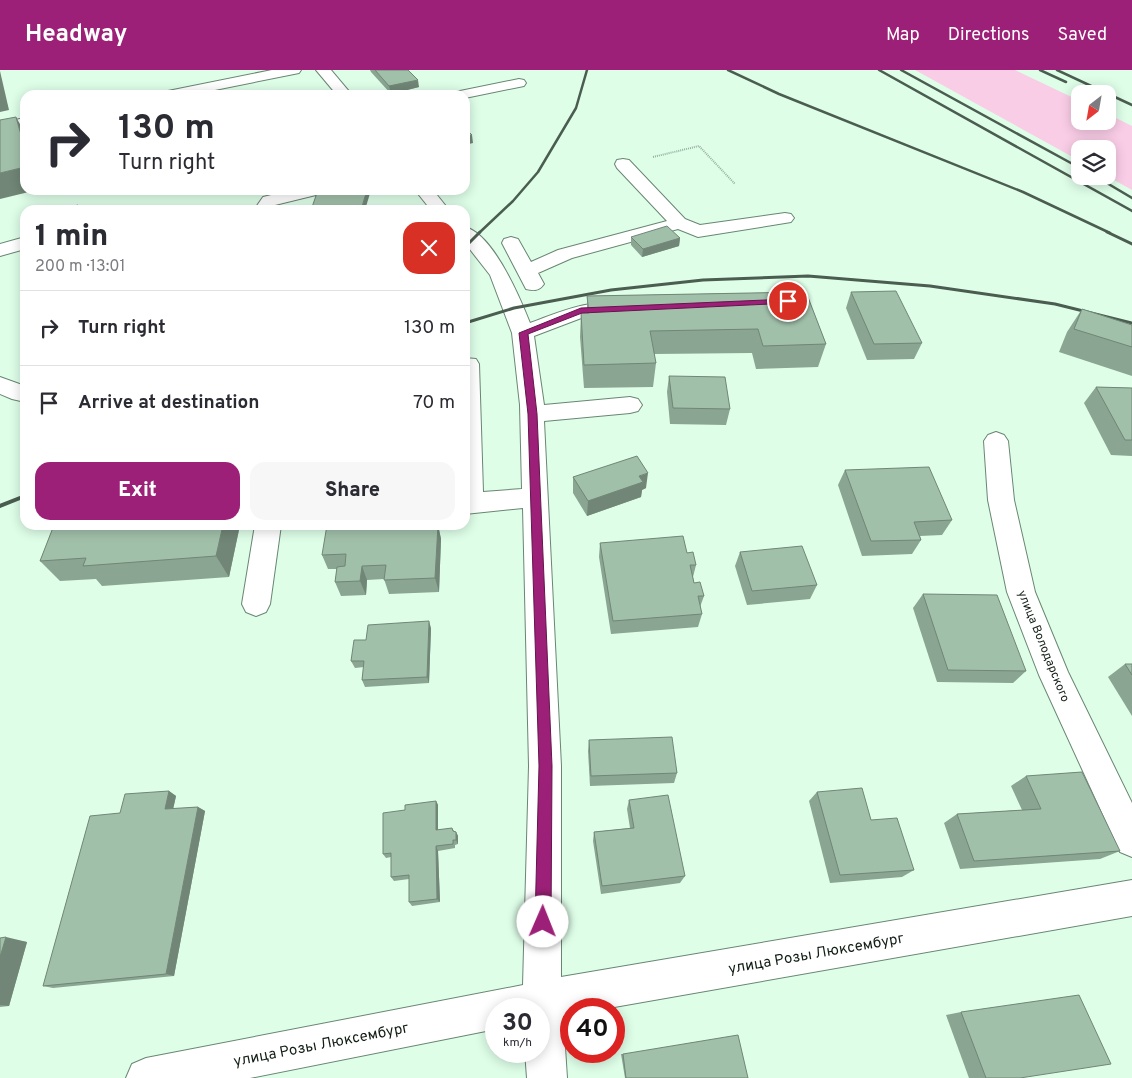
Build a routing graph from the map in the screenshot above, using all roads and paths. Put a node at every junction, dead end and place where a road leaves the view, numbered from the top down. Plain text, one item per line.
1 (294, 70) edge
2 (324, 70) edge
3 (519, 83) dead end
4 (193, 90) edge
5 (341, 90) edge
6 (470, 93) edge
7 (20, 124) edge
8 (0, 128) edge
9 (623, 164) joint
10 (735, 184) dead end
11 (294, 195) edge
12 (266, 205) edge
13 (785, 218) dead end
14 (679, 223) junction
15 (470, 237) edge
16 (511, 243) dead end
17 (20, 244) edge
18 (0, 250) edge
19 (527, 271) junction
20 (509, 298) junction
21 (640, 308) edge
22 (523, 333) junction
23 (0, 385) edge
24 (20, 394) edge
25 (630, 405) dead end
26 (533, 414) junction
27 (996, 440) dead end
28 (536, 497) junction
29 (470, 504) edge
30 (267, 530) edge
31 (256, 604) dead end
32 (1132, 840) edge
33 (1132, 898) edge
34 (542, 998) edge
35 (550, 999) edge
36 (485, 1012) edge
37 (546, 1063) edge
38 (207, 1072) edge
39 (146, 1078) edge
40 (547, 1078) edge

1 - 4 street
2 - 5 street
3 - 6 street
7 - 8 street
9 - 10 path
9 - 14 street
11 - 12 street
13 - 14 street
14 - 19 street
15 - 20 street
16 - 19 street
17 - 18 street
19 - 20 street
20 - 22 street
21 - 22 street
22 - 26 street
23 - 24 street
25 - 26 street
26 - 28 street
27 - 32 street, улица Володарского
28 - 29 street
28 - 34 street
30 - 31 street
33 - 35 street, улица Розы Люксембург
36 - 38 street, улица Розы Люксембург
37 - 40 street
38 - 39 street, улица Розы Люксембург

